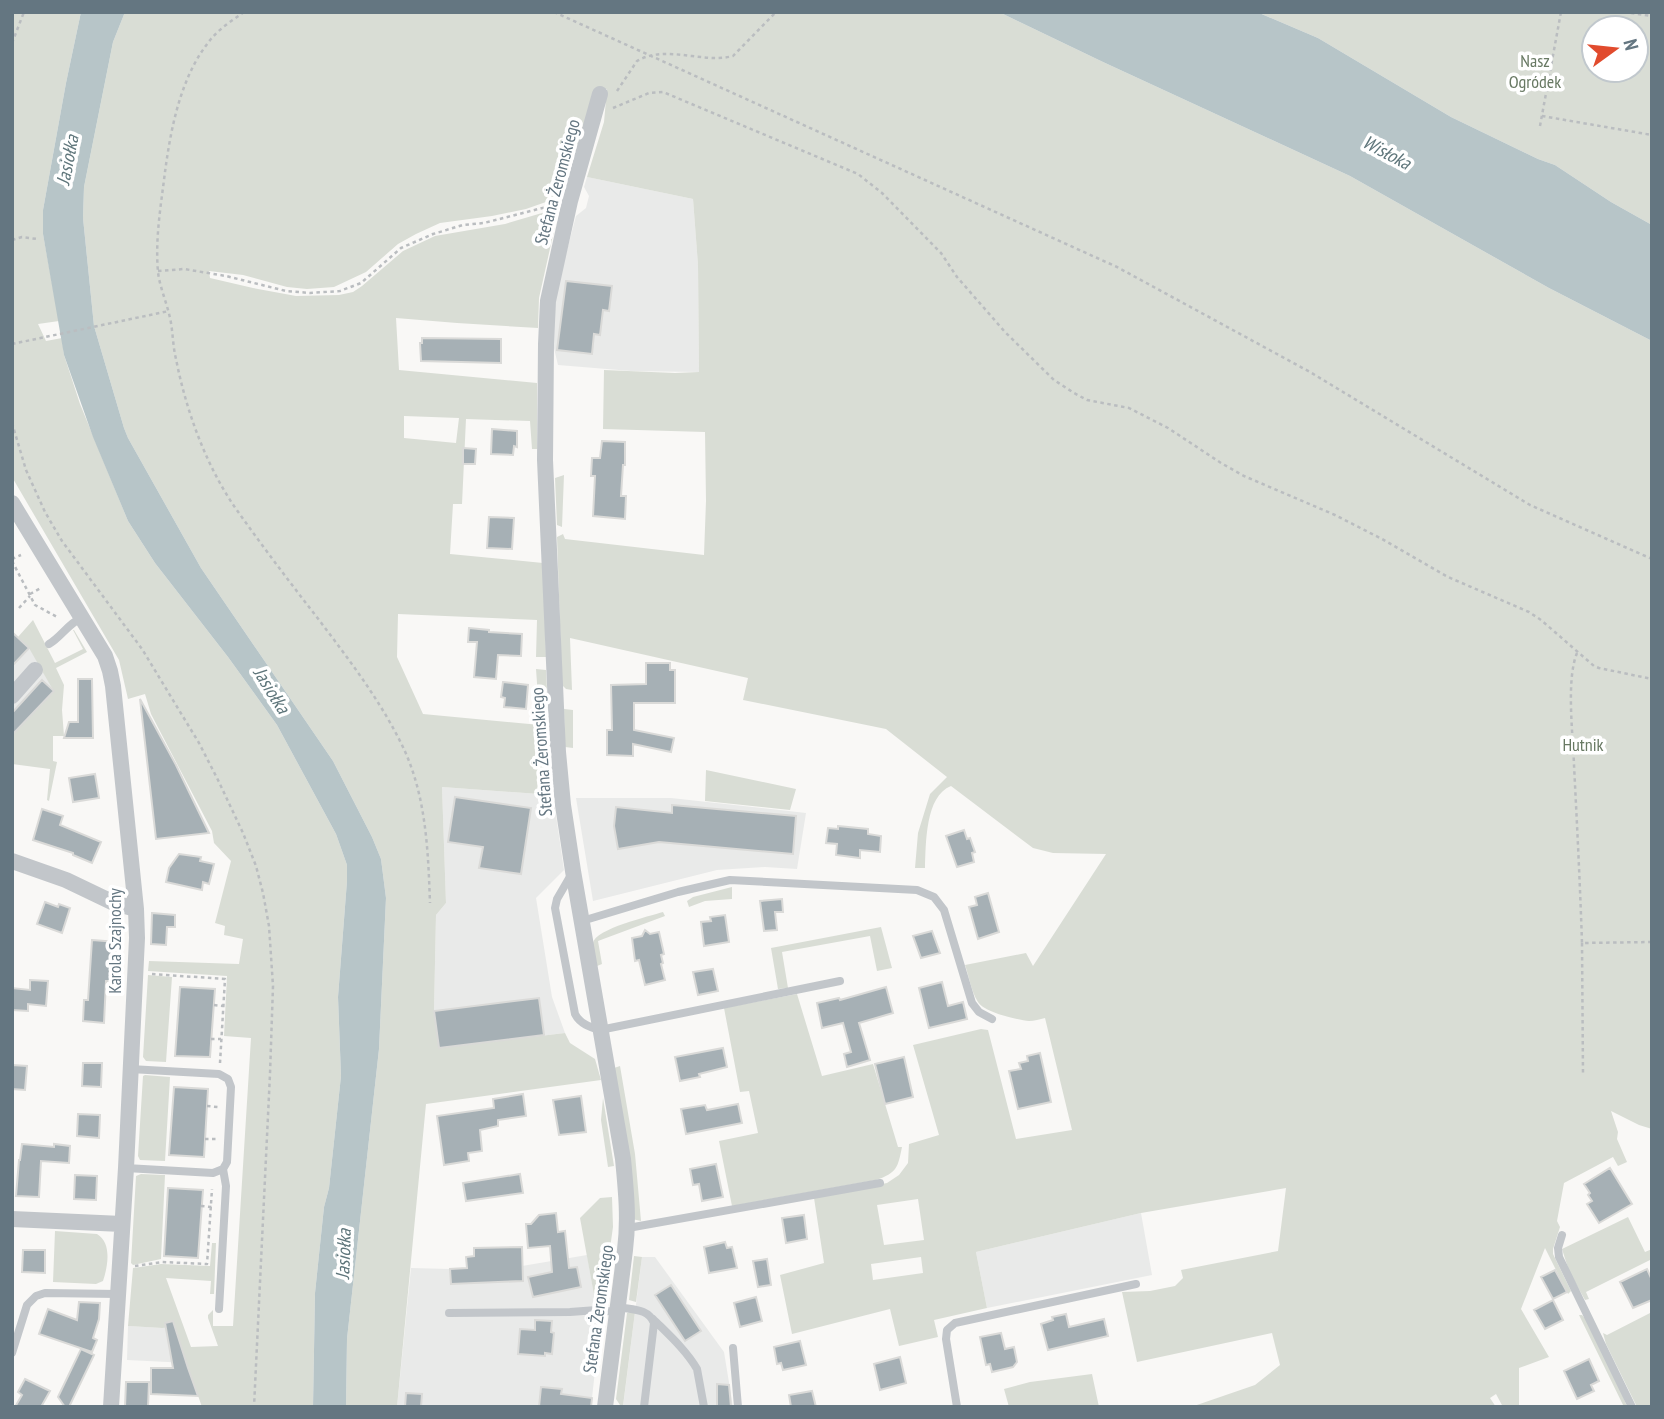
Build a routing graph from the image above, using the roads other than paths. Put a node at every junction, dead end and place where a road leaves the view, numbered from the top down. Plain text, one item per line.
1 (597, 105) road end
2 (12, 503) edge
3 (76, 621) junction
4 (49, 644) dead end
5 (34, 670) dead end
6 (12, 696) edge
7 (12, 861) edge
8 (573, 872) junction
9 (136, 909) junction
10 (582, 921) junction
11 (840, 981) dead end
12 (992, 1019) dead end
13 (600, 1030) junction
14 (130, 1069) junction
15 (126, 1168) junction
16 (223, 1169) junction
17 (880, 1183) dead end
18 (12, 1219) edge
19 (122, 1224) junction
20 (628, 1228) junction
21 (1562, 1235) dead end
22 (1136, 1284) dead end
23 (118, 1294) junction
24 (219, 1309) dead end
25 (616, 1309) junction
26 (449, 1312) dead end
27 (652, 1318) junction
28 (733, 1348) dead end
29 (12, 1353) edge
30 (111, 1407) edge
31 (605, 1407) edge
32 (644, 1407) edge
33 (704, 1407) edge
34 (738, 1407) edge
35 (957, 1407) edge
36 (1632, 1407) edge

1 - 8 street, Stefana Żeromskiego
2 - 3 street, Karola Szajnochy
3 - 4 lane
3 - 9 street, Karola Szajnochy
5 - 6 street
7 - 9 street
8 - 10 street, Stefana Żeromskiego
8 - 13 lane
9 - 14 street, Karola Szajnochy
10 - 12 lane
10 - 13 street, Stefana Żeromskiego
11 - 13 lane
13 - 20 street, Stefana Żeromskiego
14 - 15 street, Karola Szajnochy
14 - 16 lane
15 - 16 lane
15 - 19 street, Karola Szajnochy
16 - 24 lane
17 - 20 lane
18 - 19 street
19 - 23 street, Karola Szajnochy
20 - 25 street, Stefana Żeromskiego
21 - 36 lane
22 - 35 lane
23 - 29 lane
23 - 30 street, Karola Szajnochy
25 - 26 lane
25 - 27 lane
25 - 31 street, Stefana Żeromskiego
27 - 32 lane
27 - 33 lane
28 - 34 lane

